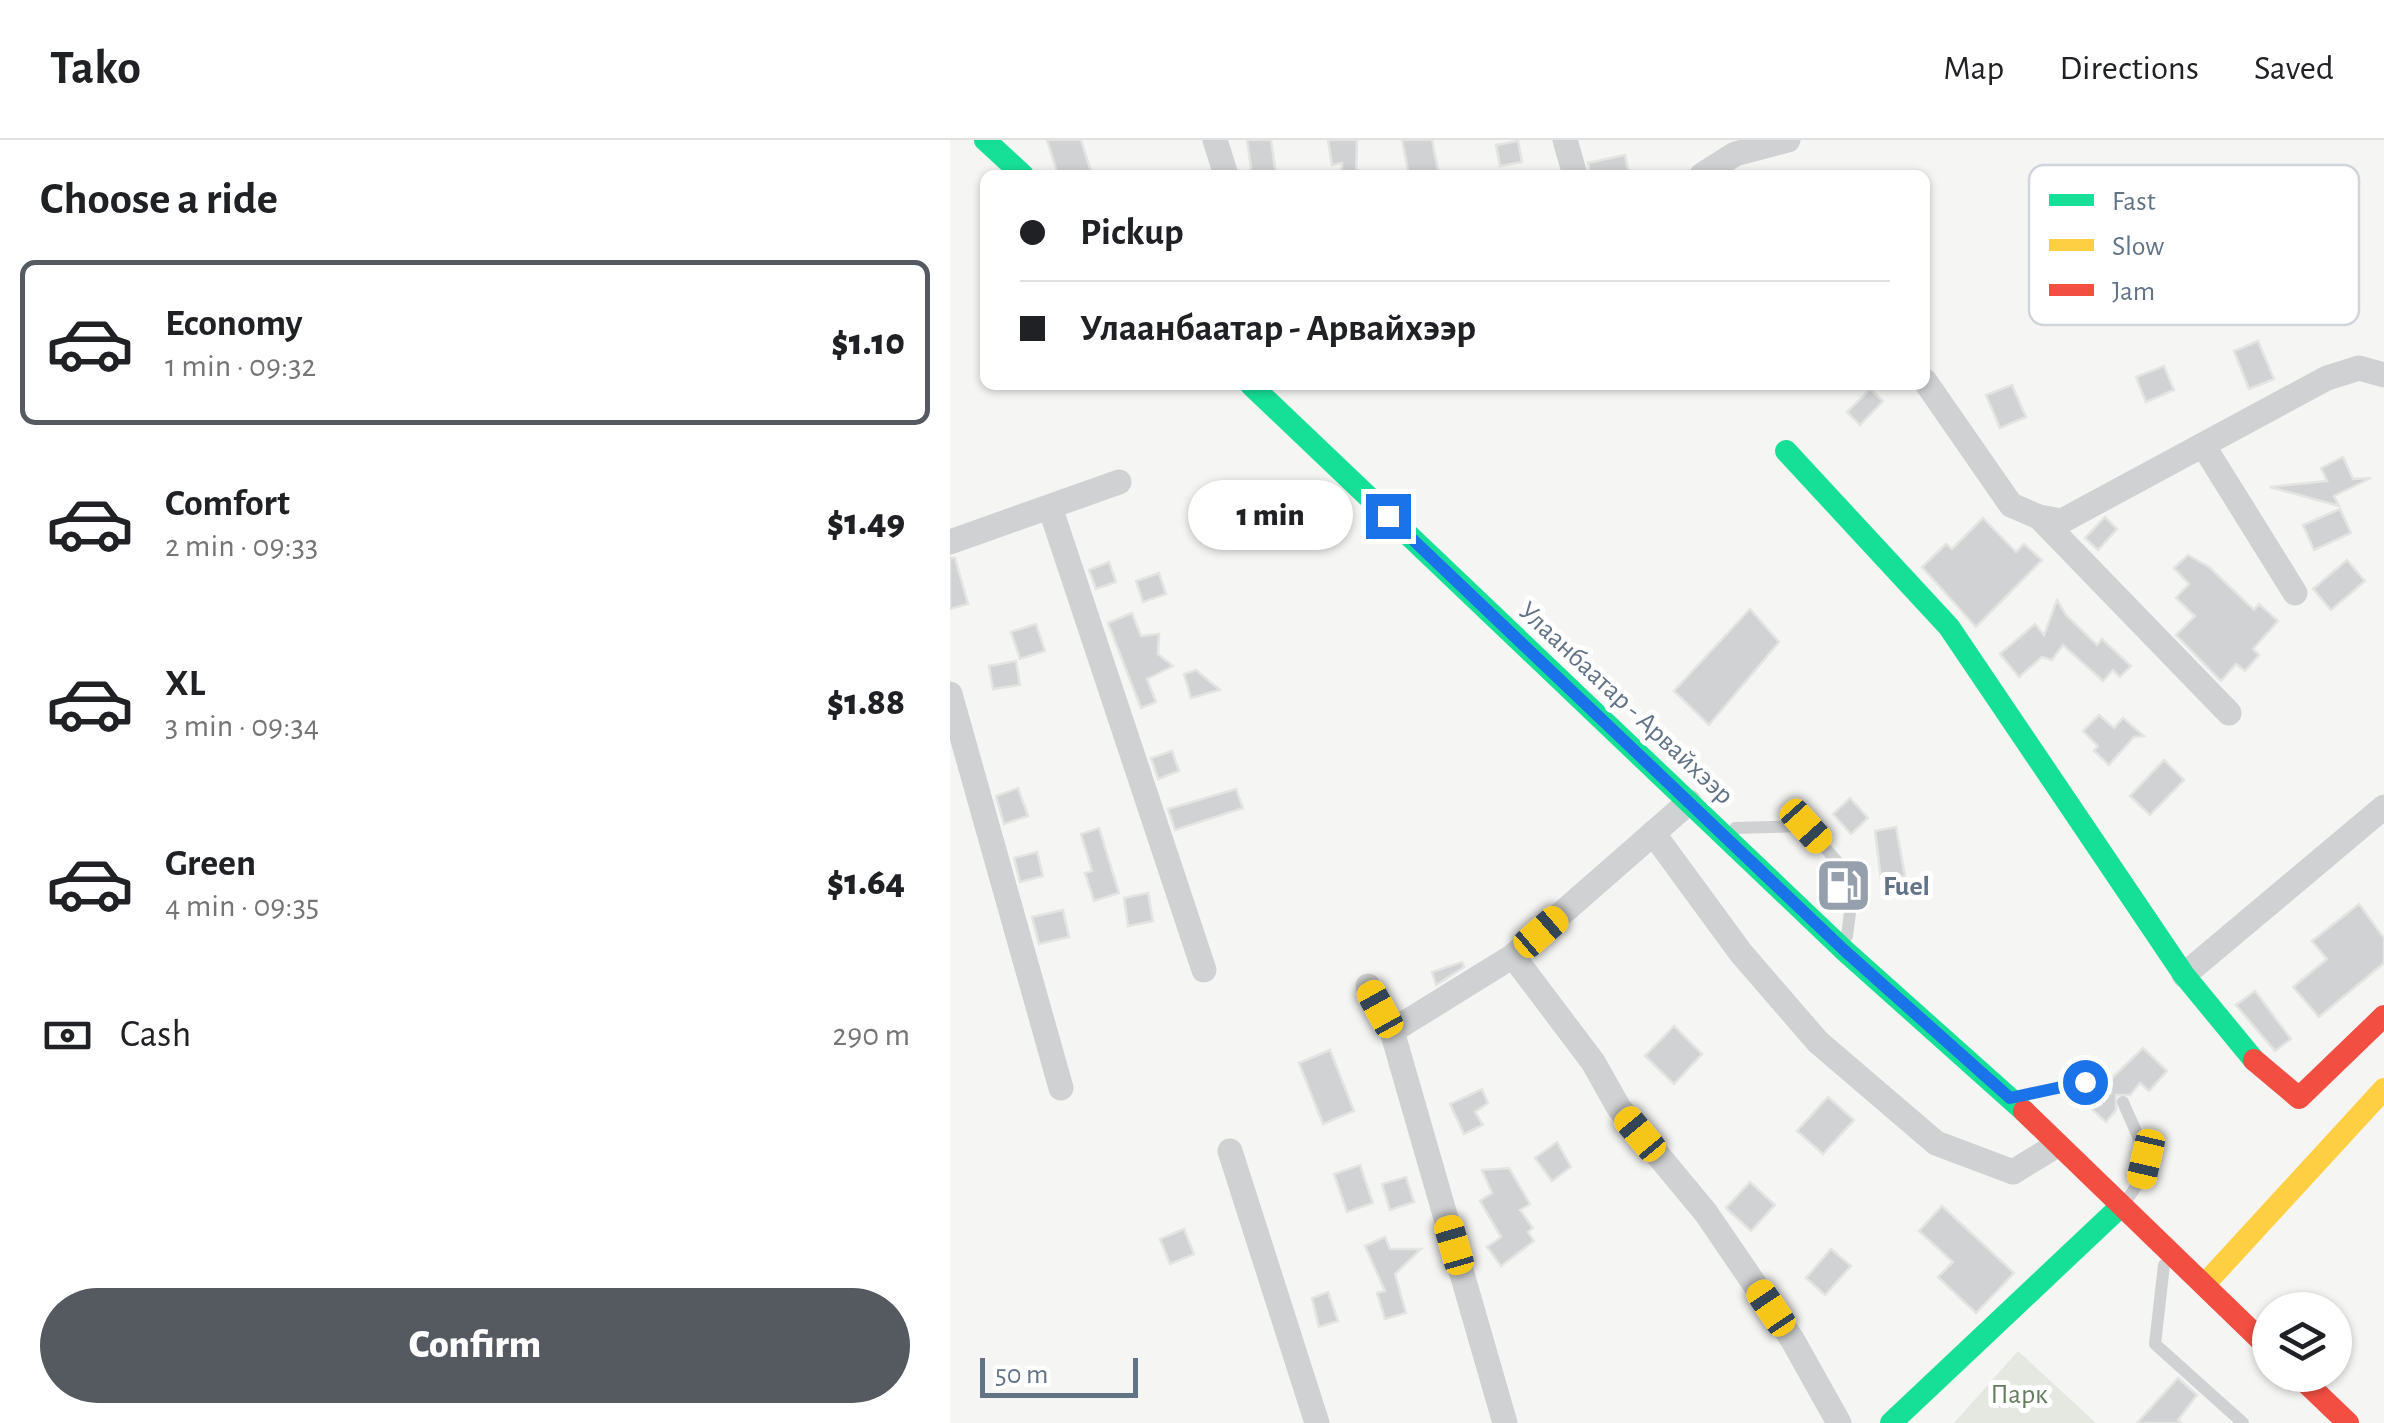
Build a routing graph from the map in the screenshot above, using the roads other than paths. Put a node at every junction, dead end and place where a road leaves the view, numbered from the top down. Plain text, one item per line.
1 (986, 140) edge
2 (1215, 140) edge
3 (1565, 140) edge
4 (1788, 140) edge
5 (1733, 147) edge
6 (1018, 170) edge
7 (1224, 170) edge
8 (1574, 170) edge
9 (1708, 170) edge
10 (2384, 375) edge
11 (1930, 388) edge
12 (1257, 390) edge
13 (2203, 445) junction
14 (1786, 452) dead end
15 (1118, 482) dead end
16 (1050, 507) junction
17 (2039, 517) junction
18 (950, 542) edge
19 (2295, 592) dead end
20 (950, 694) edge
21 (2229, 713) dead end
22 (1688, 802) junction
23 (2384, 807) edge
24 (1718, 829) junction
25 (1653, 833) junction
26 (1845, 951) junction
27 (1513, 956) junction
28 (1204, 970) dead end
29 (2184, 974) junction
30 (1368, 986) dead end
31 (2384, 1016) edge
32 (1392, 1032) junction
33 (2104, 1086) dead end
34 (1061, 1088) dead end
35 (2384, 1090) edge
36 (2010, 1098) junction
37 (2123, 1102) dead end
38 (2058, 1145) junction
39 (1230, 1151) dead end
40 (2120, 1208) junction
41 (2165, 1248) junction
42 (2204, 1285) junction
43 (2252, 1331) edge
44 (2316, 1392) edge
45 (1901, 1420) edge
46 (1317, 1423) edge
47 (1505, 1423) edge
48 (1839, 1423) edge
49 (2244, 1423) edge
50 (2348, 1423) edge

1 - 6 main road
2 - 7 street
3 - 8 street
4 - 5 street
5 - 9 street
10 - 13 street
11 - 17 street
12 - 22 main road, Улаанбаатар - Арвайхээр
13 - 17 street
13 - 19 street
14 - 29 main road
15 - 16 street
16 - 18 street
16 - 28 street
17 - 21 street
20 - 34 street
22 - 24 main road, Улаанбаатар - Арвайхээр
22 - 25 street
23 - 29 street
24 - 26 main road, Улаанбаатар - Арвайхээр
24 - 26 lane
25 - 27 street
25 - 38 street
26 - 36 main road, Улаанбаатар - Арвайхээр
27 - 32 street
27 - 48 street
29 - 31 main road
30 - 32 street
32 - 47 street
33 - 36 lane
35 - 42 main road
36 - 38 main road, Улаанбаатар - Арвайхээр
37 - 40 lane
38 - 40 main road, Улаанбаатар - Арвайхээр
39 - 46 street
40 - 41 main road, Улаанбаатар - Арвайхээр
40 - 45 main road
41 - 42 main road, Улаанбаатар - Арвайхээр
41 - 49 lane
42 - 43 main road, Улаанбаатар - Арвайхээр
44 - 50 main road

